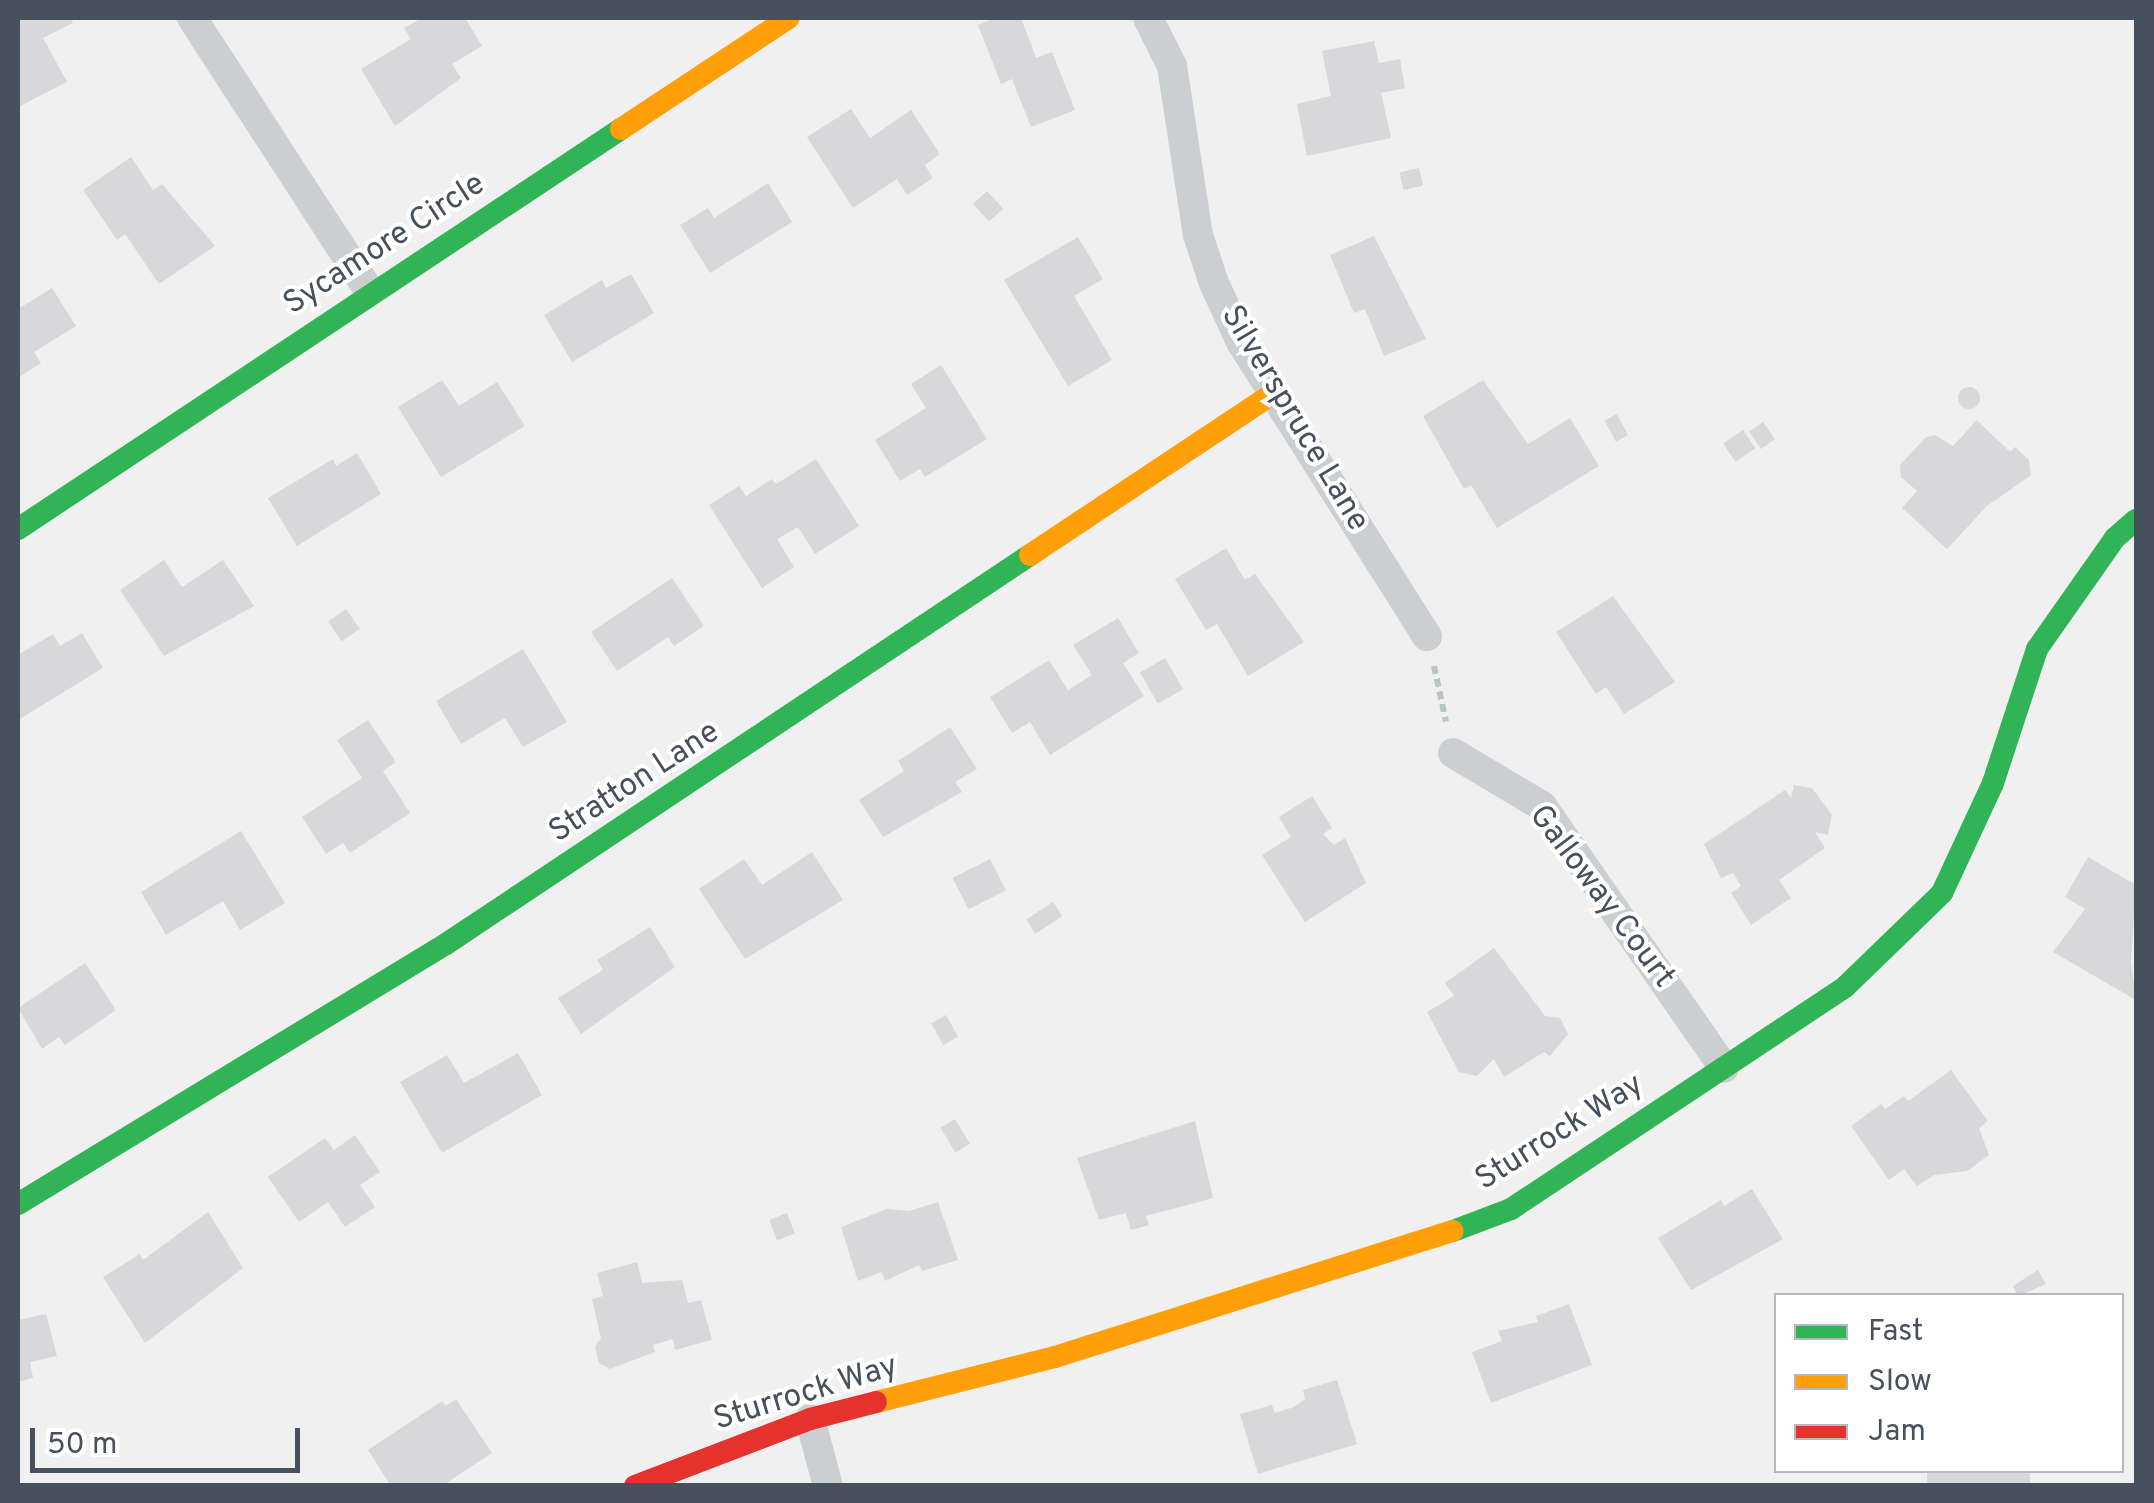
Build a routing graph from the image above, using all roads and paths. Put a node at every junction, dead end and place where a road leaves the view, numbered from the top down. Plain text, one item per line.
1 (192, 18) edge
2 (789, 18) edge
3 (1148, 18) edge
4 (369, 291) junction
5 (1274, 393) junction
6 (2136, 520) edge
7 (18, 529) edge
8 (1427, 636) joint
9 (1453, 753) joint
10 (1724, 1068) junction
11 (18, 1204) edge
12 (810, 1419) junction
13 (635, 1486) edge
14 (828, 1486) edge

1 - 4 street
2 - 4 street, Sycamore Circle
3 - 5 street, Silverspruce Lane
4 - 7 street, Sycamore Circle
5 - 8 street, Silverspruce Lane
5 - 11 street, Stratton Lane
6 - 10 street, Sturrock Way
8 - 9 path
9 - 10 street, Galloway Court
10 - 12 street, Sturrock Way
12 - 13 street, Sturrock Way
12 - 14 street

